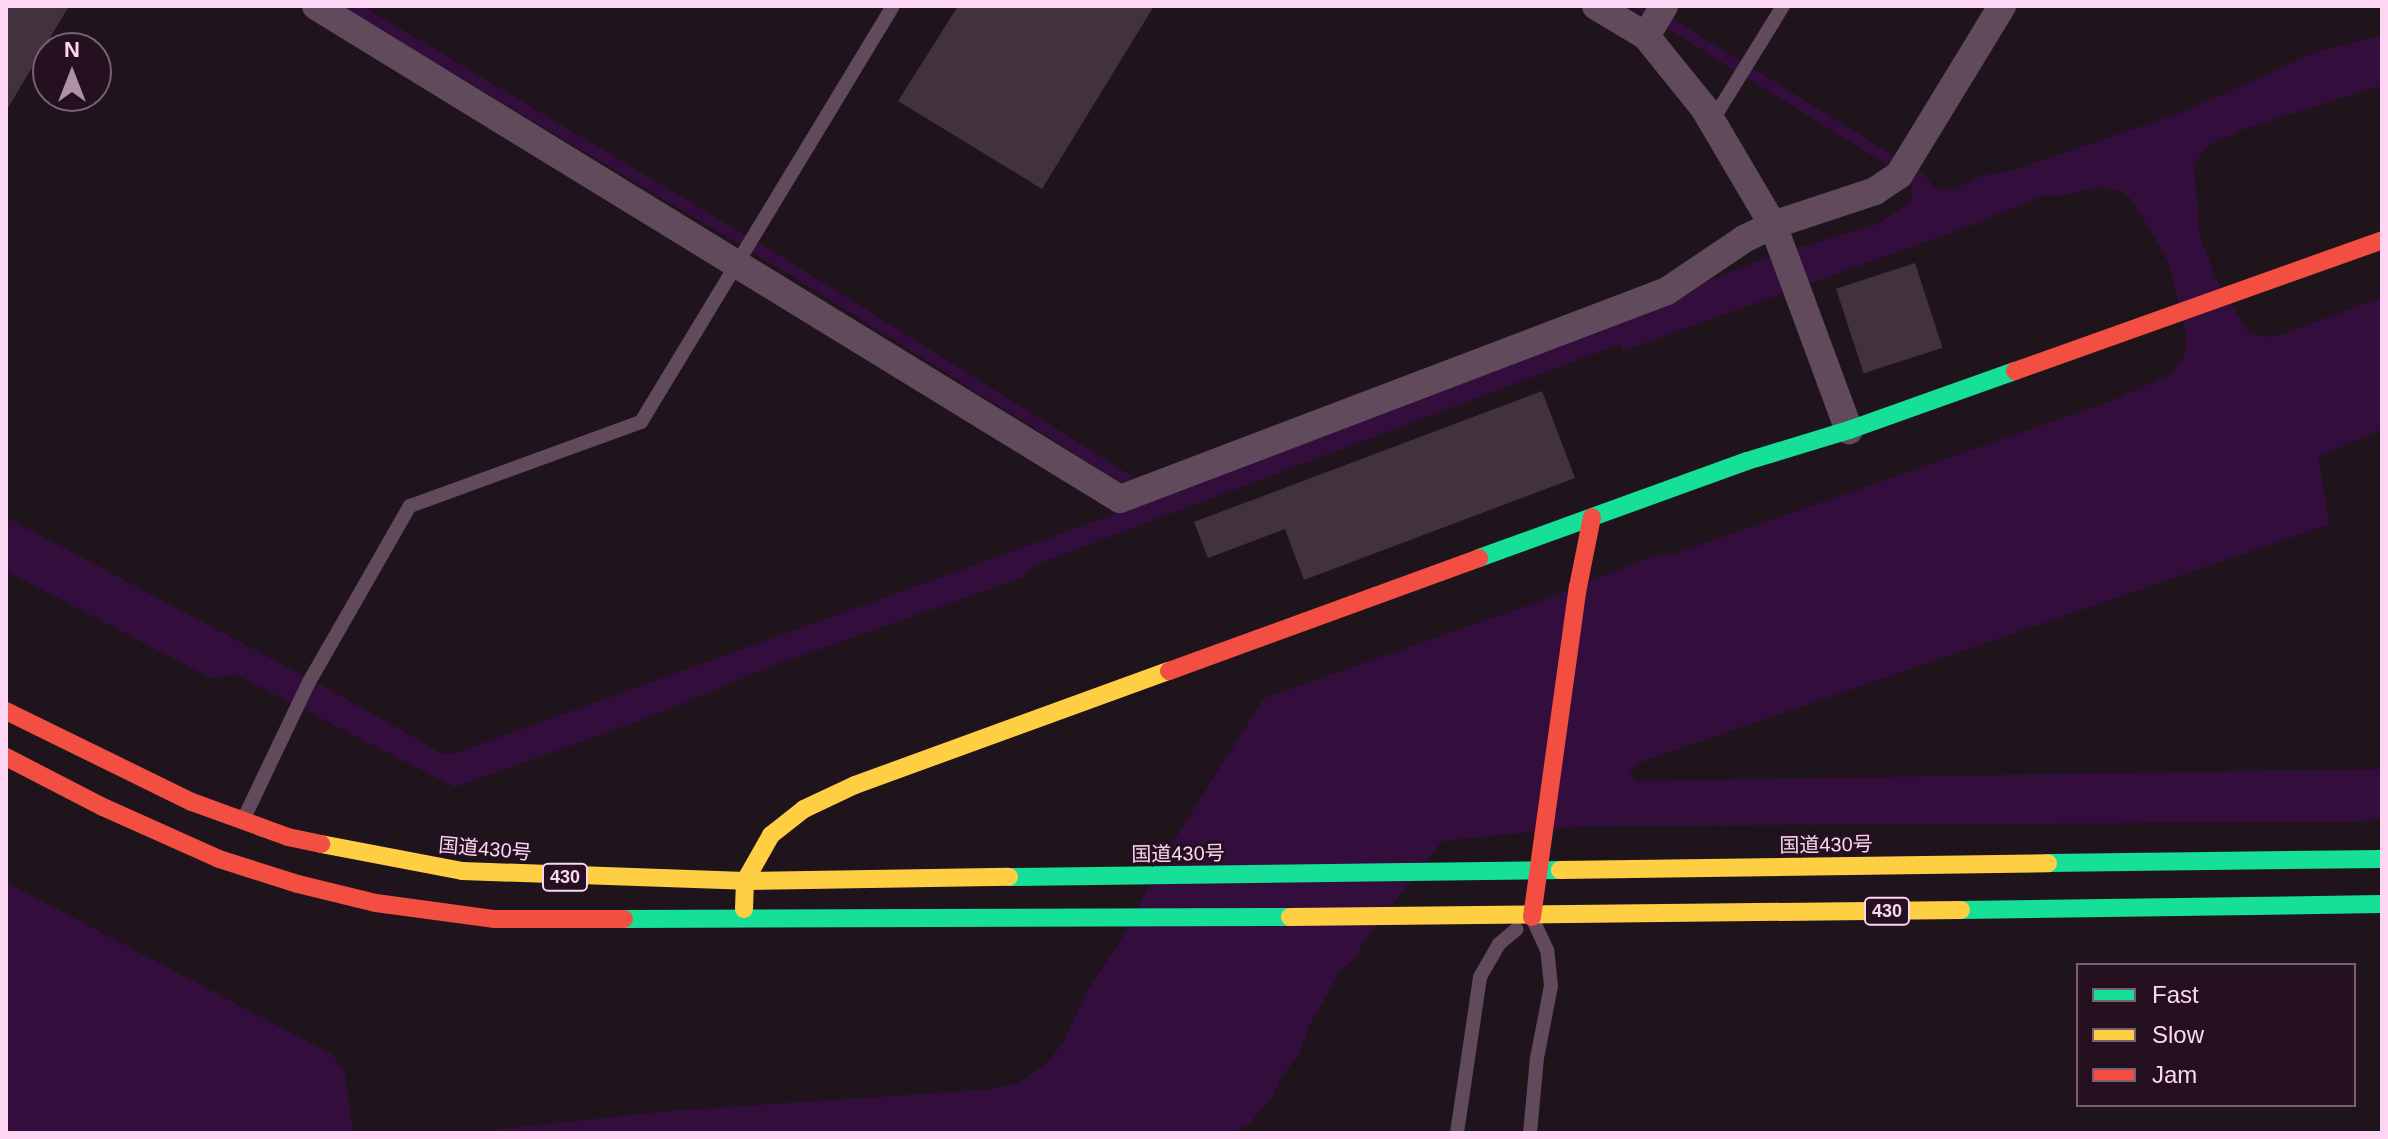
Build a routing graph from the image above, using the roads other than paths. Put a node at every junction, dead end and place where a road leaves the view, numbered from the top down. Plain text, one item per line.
1 (316, 6) edge
2 (893, 6) edge
3 (1596, 6) edge
4 (1783, 6) edge
5 (2002, 6) edge
6 (1655, 22) edge
7 (1712, 121) junction
8 (1776, 234) junction
9 (2382, 240) edge
10 (741, 258) junction
11 (1849, 430) junction
12 (1592, 517) junction
13 (6, 711) edge
14 (6, 757) edge
15 (243, 820) junction
16 (2382, 859) edge
17 (1539, 871) junction
18 (745, 881) junction
19 (2382, 904) edge
20 (1532, 917) junction
21 (744, 919) junction
22 (1457, 1133) edge
23 (1530, 1133) edge

1 - 10 street
2 - 10 lane
3 - 6 street
4 - 7 lane
5 - 8 street
6 - 7 street
7 - 8 street
8 - 10 street
8 - 11 street
9 - 11 main road
10 - 15 lane
11 - 12 main road
12 - 17 main road
12 - 18 main road
13 - 15 main road, 国道430号 / 430
14 - 21 main road, 430
15 - 18 main road, 国道430号 / 430
16 - 17 main road, 国道430号 / 430
17 - 18 main road, 国道430号 / 430
17 - 20 main road
18 - 21 main road
19 - 20 main road, 430
20 - 21 main road, 430
20 - 22 lane
20 - 23 lane

